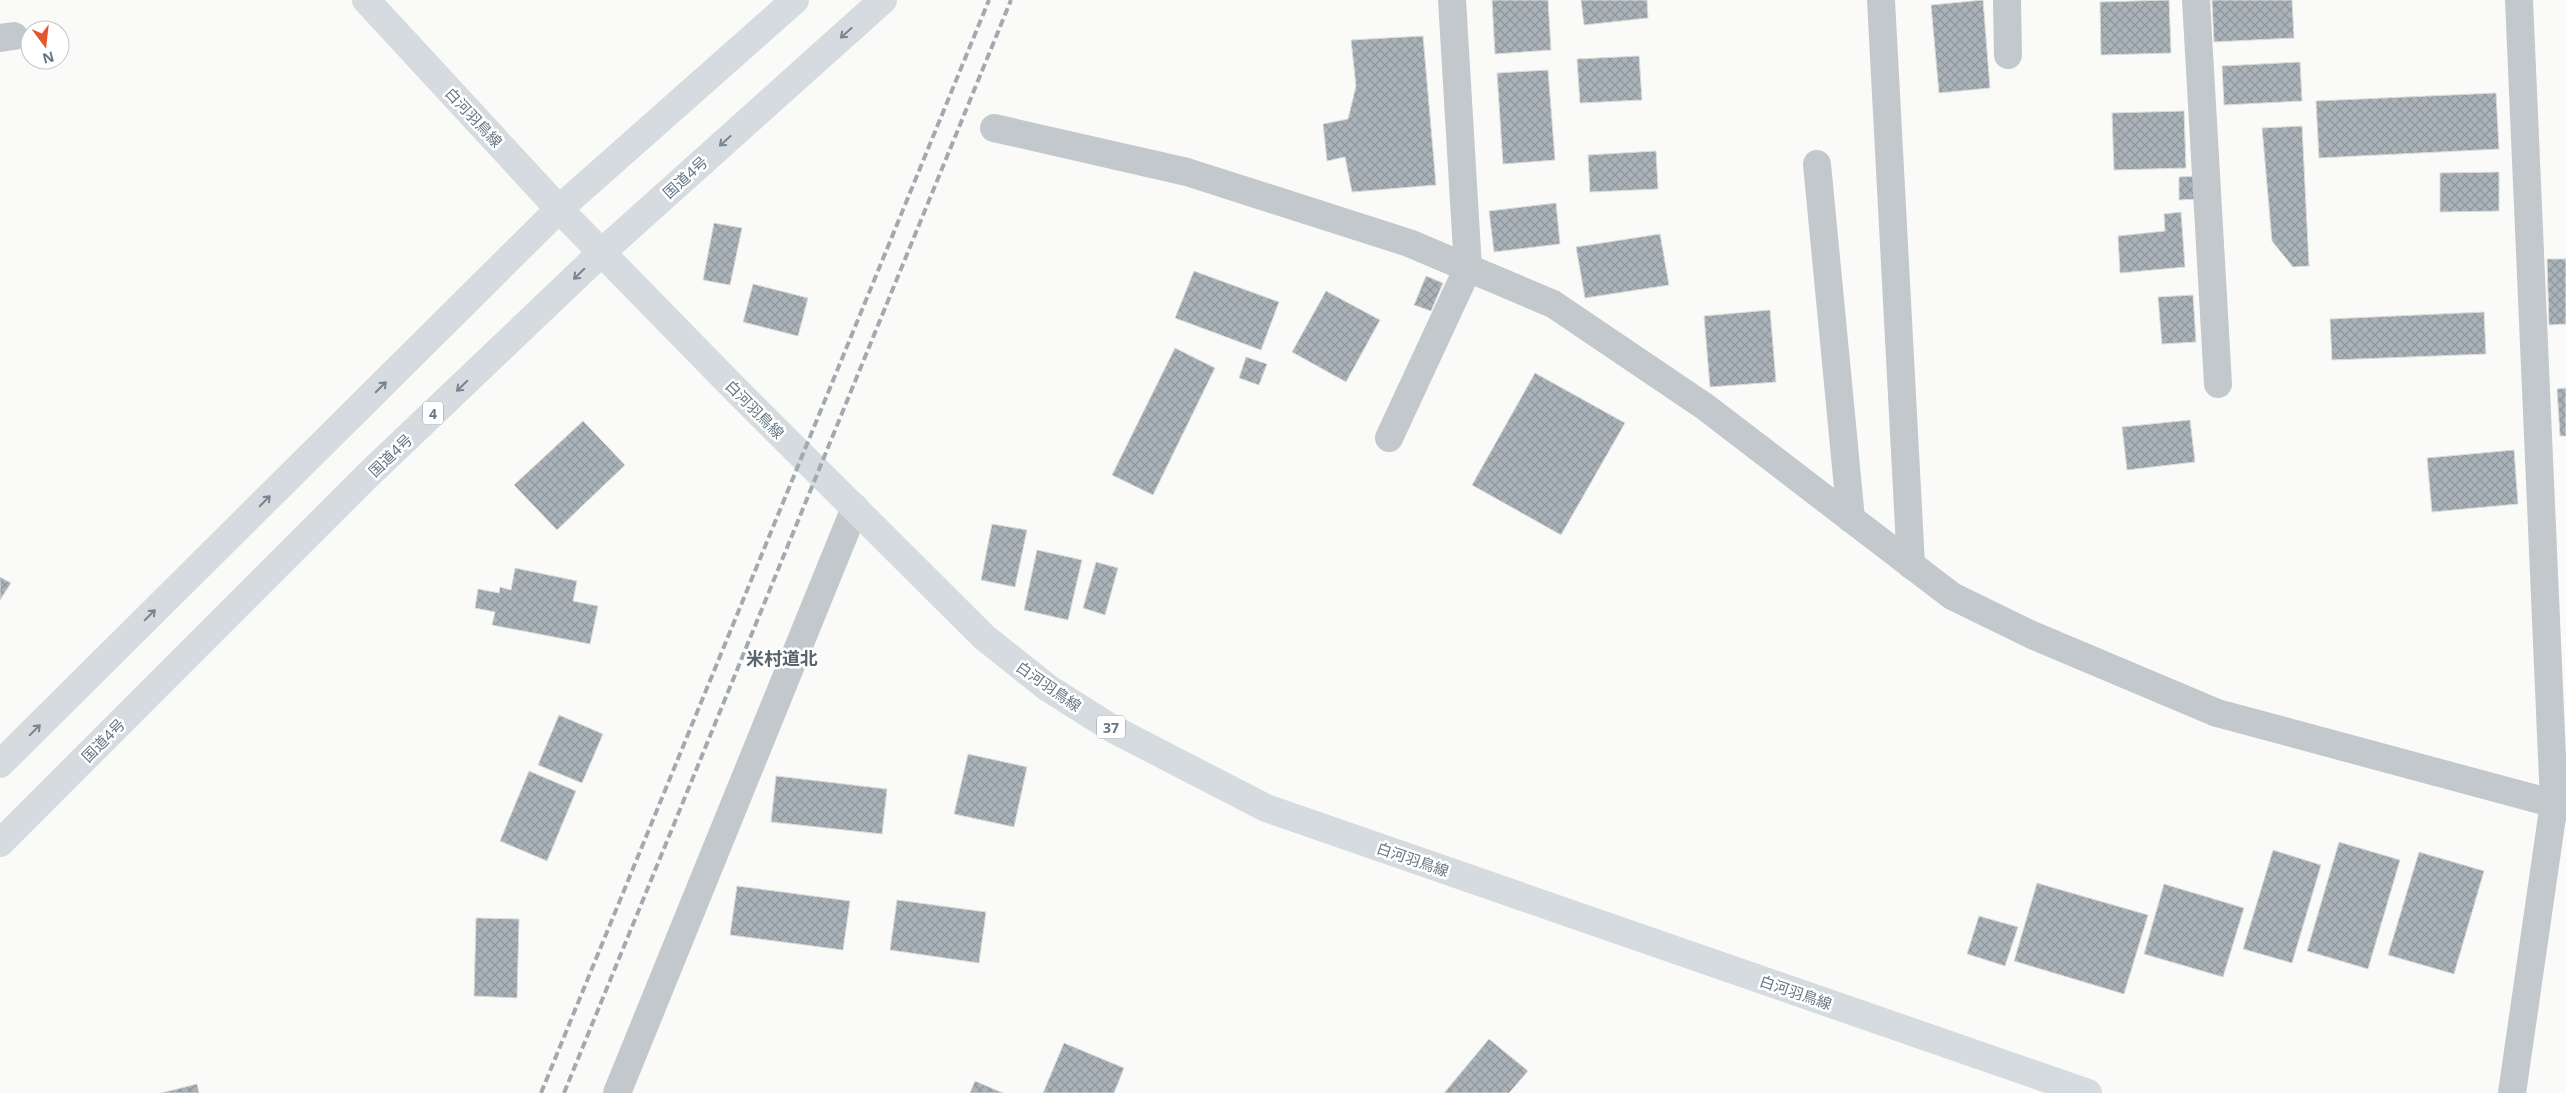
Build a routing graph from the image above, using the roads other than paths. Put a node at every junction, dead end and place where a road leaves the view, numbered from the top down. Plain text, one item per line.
1 (366, 0) edge
2 (795, 0) edge
3 (882, 0) edge
4 (1452, 0) edge
5 (1881, 0) edge
6 (2007, 0) edge
7 (2196, 0) edge
8 (2519, 0) edge
9 (2008, 55) dead end
10 (994, 128) dead end
11 (1817, 164) dead end
12 (559, 209) junction
13 (601, 253) junction
14 (1468, 268) junction
15 (2218, 384) dead end
16 (1389, 438) dead end
17 (854, 508) junction
18 (1851, 519) junction
19 (1911, 565) junction
20 (0, 764) edge
21 (2560, 805) edge
22 (0, 843) edge
23 (616, 1093) edge
24 (2088, 1093) edge
25 (2512, 1093) edge

1 - 12 main road, 白河羽鳥線 / 37
2 - 12 main road
3 -> 13 main road, 国道4号 / 4
4 - 14 street
5 - 19 street
6 - 9 street
7 - 15 street
8 - 21 street
10 - 14 street
11 - 18 street
12 - 13 main road, 白河羽鳥線 / 37
20 -> 12 main road
13 - 17 main road, 白河羽鳥線 / 37
13 -> 22 main road, 国道4号 / 4
14 - 16 street
14 - 18 street
17 - 23 street
17 - 24 main road, 白河羽鳥線 / 37
18 - 19 street
19 - 21 street
21 - 25 street

